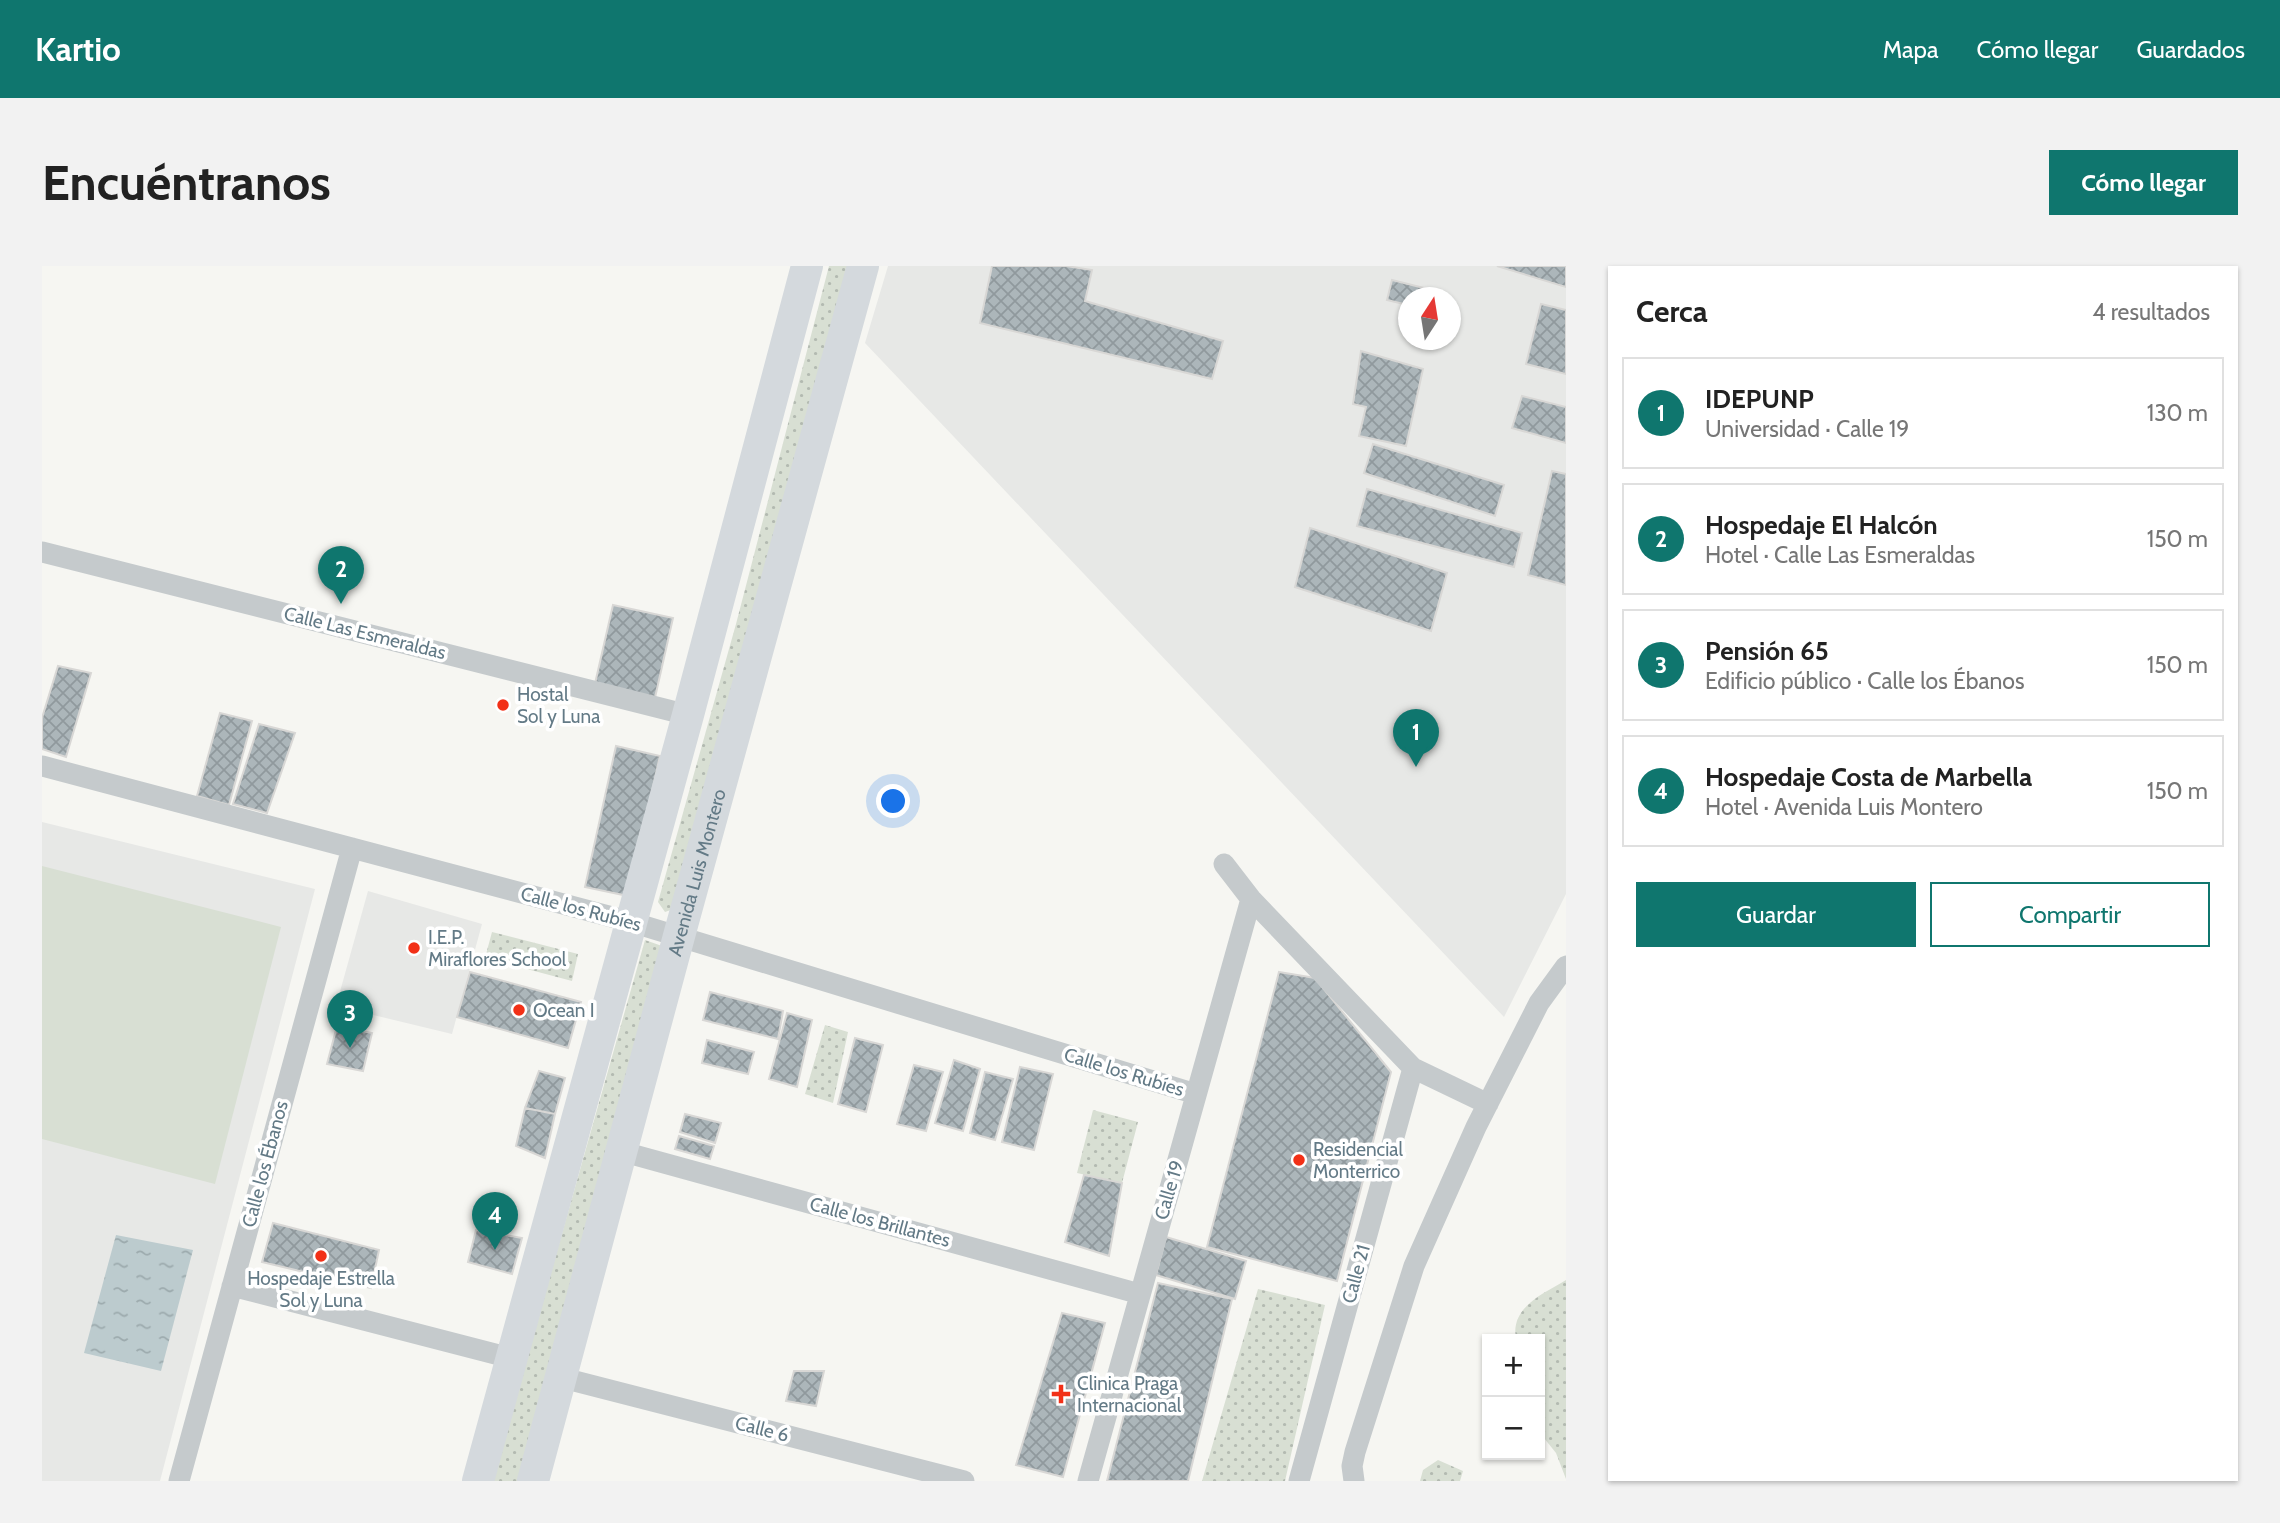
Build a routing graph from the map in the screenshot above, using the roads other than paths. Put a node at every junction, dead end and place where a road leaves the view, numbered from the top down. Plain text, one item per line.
1 (807, 266) edge
2 (863, 266) edge
3 (42, 552) edge
4 (688, 715) junction
5 (42, 766) edge
6 (352, 848) junction
7 (1224, 864) dead end
8 (1251, 899) junction
9 (631, 922) junction
10 (678, 936) junction
11 (1566, 965) edge
12 (1413, 1068) junction
13 (1196, 1094) junction
14 (1488, 1104) junction
15 (620, 1151) junction
16 (232, 1286) junction
17 (1140, 1294) junction
18 (511, 1358) junction
19 (559, 1377) junction
20 (179, 1481) edge
21 (478, 1481) edge
22 (533, 1481) edge
23 (964, 1481) edge
24 (1088, 1481) edge
25 (1299, 1481) edge
26 (1354, 1481) edge

1 - 4 main road
2 - 10 main road, Avenida Luis Montero
3 - 4 street, Calle Las Esmeraldas
4 - 9 main road
5 - 6 street, Calle los Rubíes
6 - 9 street, Calle los Rubíes
6 - 16 street, Calle los Ébanos
7 - 8 street
8 - 12 street
8 - 13 street, Calle 19
9 - 10 street, Calle los Rubíes
9 - 18 main road
10 - 13 street, Calle los Rubíes
10 - 15 main road, Avenida Luis Montero
11 - 14 street
12 - 14 street
12 - 25 street, Calle 21
13 - 17 street, Calle 19
14 - 26 street
15 - 17 street, Calle los Brillantes
15 - 19 main road, Avenida Luis Montero
16 - 18 street
16 - 20 street, Calle los Ébanos
17 - 24 street, Calle 19
18 - 21 main road
19 - 22 main road, Avenida Luis Montero
19 - 23 street, Calle 6

